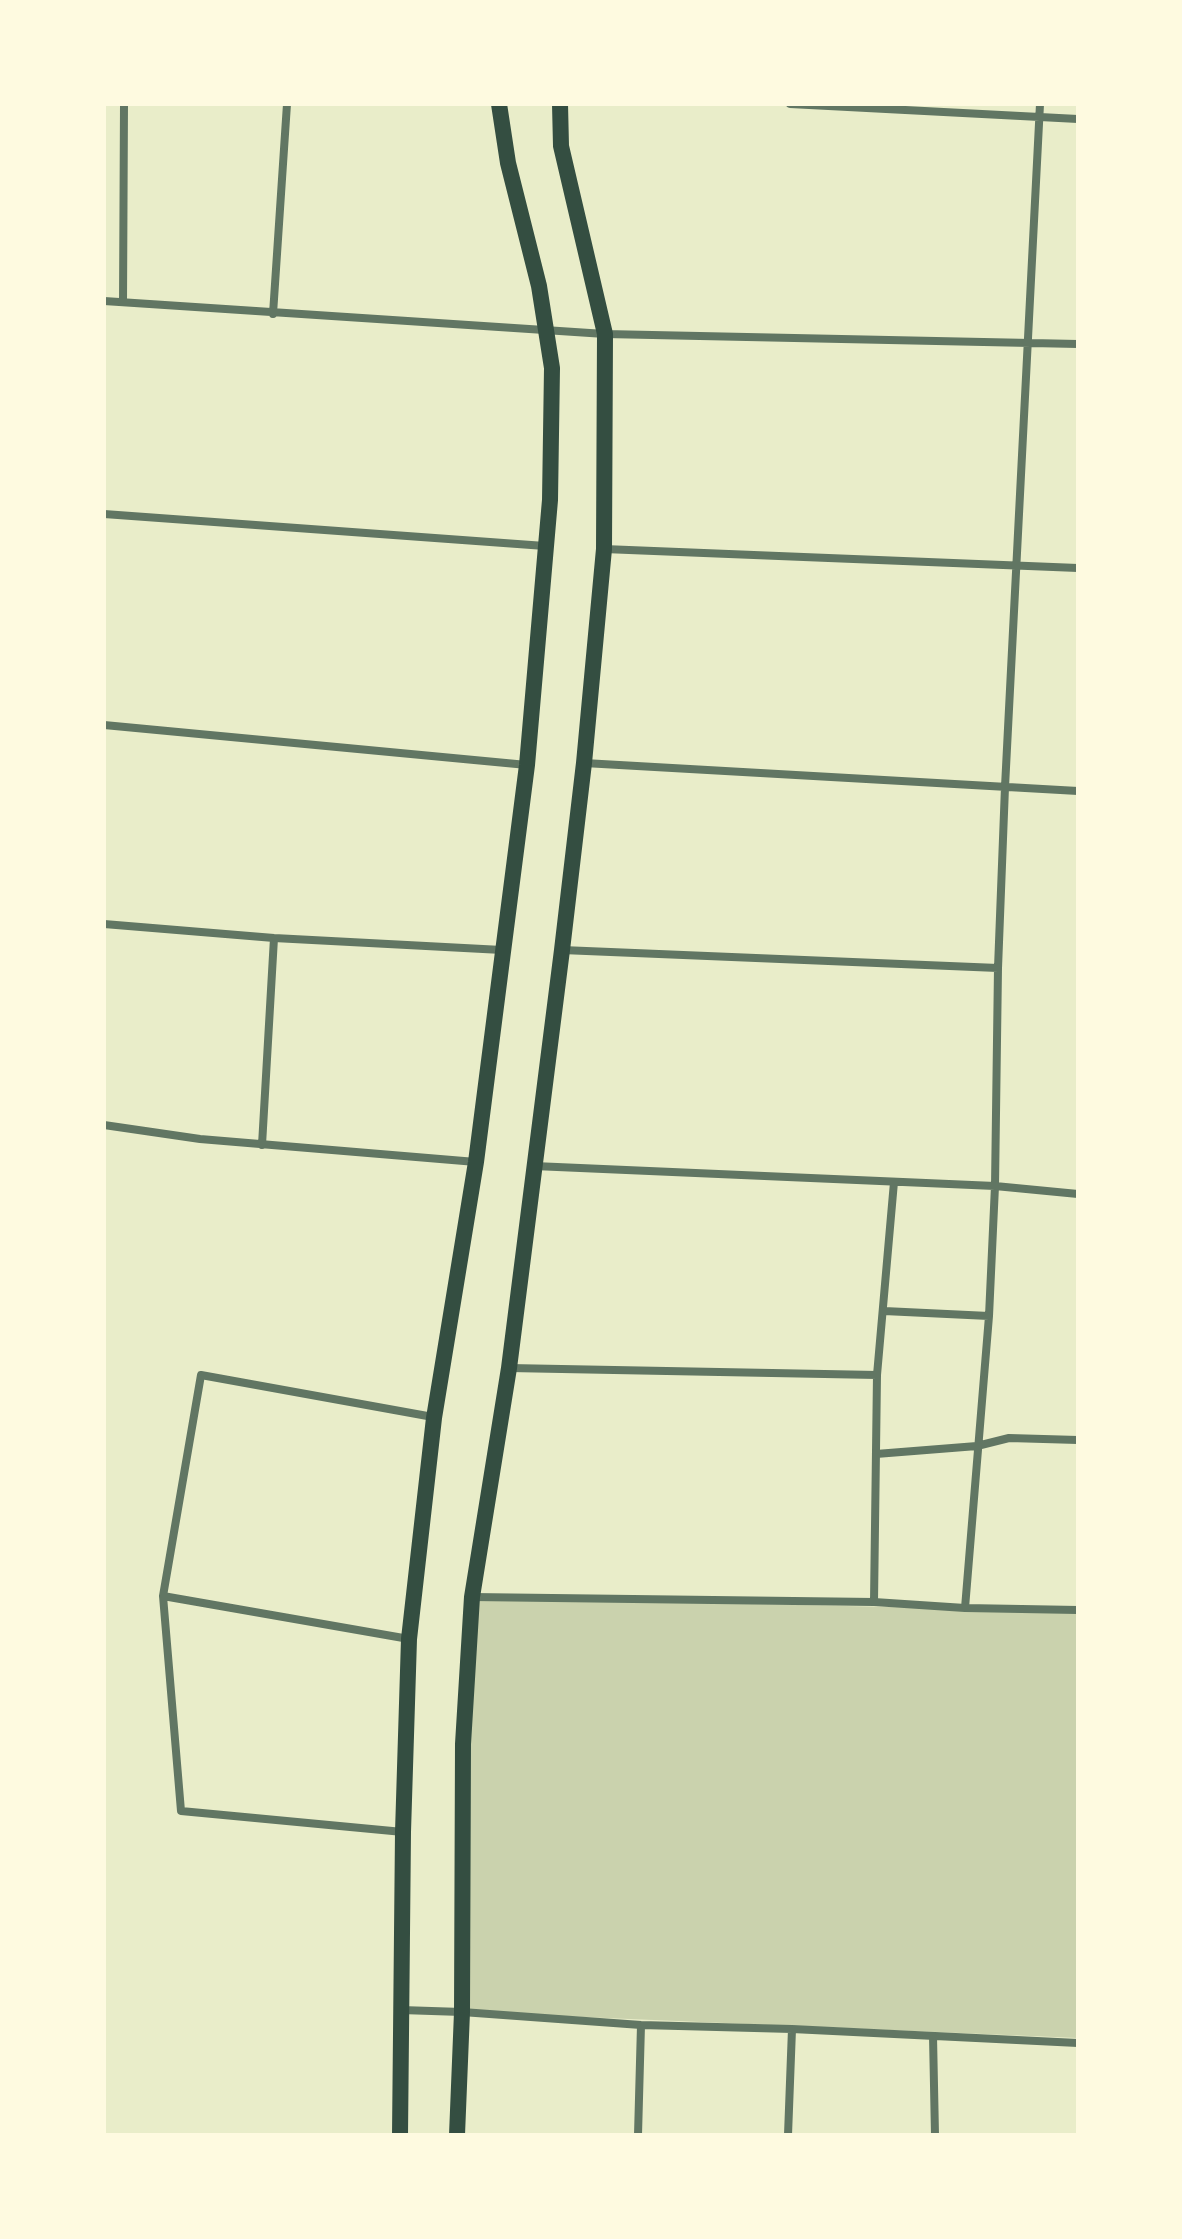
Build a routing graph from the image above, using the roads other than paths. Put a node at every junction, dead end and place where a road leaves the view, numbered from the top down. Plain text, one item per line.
1 (124, 104) edge
2 (287, 104) edge
3 (499, 104) edge
4 (560, 104) edge
5 (790, 104) edge
6 (1040, 104) edge
7 (1040, 118) junction
8 (1078, 119) edge
9 (104, 301) edge
10 (123, 302) junction
11 (273, 314) junction
12 (546, 332) junction
13 (605, 334) junction
14 (1026, 341) junction
15 (1078, 344) edge
16 (104, 514) edge
17 (545, 546) junction
18 (604, 549) junction
19 (1017, 565) junction
20 (1078, 568) edge
21 (104, 725) edge
22 (584, 763) junction
23 (527, 765) junction
24 (1005, 787) junction
25 (1078, 791) edge
26 (104, 924) edge
27 (274, 938) junction
28 (502, 950) junction
29 (562, 950) junction
30 (998, 968) junction
31 (104, 1125) edge
32 (262, 1145) junction
33 (476, 1162) junction
34 (534, 1166) junction
35 (894, 1182) junction
36 (995, 1186) junction
37 (1078, 1194) edge
38 (884, 1311) junction
39 (989, 1316) junction
40 (509, 1368) junction
41 (877, 1375) junction
42 (434, 1418) junction
43 (1078, 1440) edge
44 (977, 1446) junction
45 (876, 1454) junction
46 (163, 1596) junction
47 (472, 1597) junction
48 (874, 1602) junction
49 (965, 1608) junction
50 (1078, 1610) edge
51 (409, 1639) junction
52 (403, 1832) junction
53 (401, 2010) junction
54 (462, 2012) junction
55 (641, 2025) junction
56 (792, 2029) junction
57 (933, 2036) junction
58 (1078, 2043) edge
59 (400, 2135) edge
60 (457, 2135) edge
61 (638, 2135) edge
62 (788, 2135) edge
63 (935, 2135) edge

1 - 10 street
2 - 11 street
3 - 12 main road
4 - 13 main road
5 - 7 street
6 - 7 street
7 - 8 street
7 - 14 street
9 - 10 street
10 - 11 street
11 - 12 street
12 - 13 street
12 - 17 main road
13 - 14 street
13 - 18 main road
14 - 15 street
14 - 19 street
16 - 17 street
17 - 23 main road
18 - 19 street
18 - 22 main road
19 - 20 street
19 - 24 street
21 - 23 street
22 - 24 street
22 - 29 main road
23 - 28 main road
24 - 25 street
24 - 30 street
26 - 27 street
27 - 28 street
27 - 32 street
28 - 33 main road
29 - 30 street
29 - 34 main road
30 - 36 street
31 - 32 street
32 - 33 street
33 - 42 main road
34 - 35 street
34 - 40 main road
35 - 36 street
35 - 38 street
36 - 37 street
36 - 39 street
38 - 39 street
38 - 41 street
39 - 44 street
40 - 41 street
40 - 47 main road
41 - 45 street
42 - 46 street
42 - 51 main road
43 - 44 street
44 - 45 street
44 - 49 street
45 - 48 street
46 - 51 street
46 - 52 street
47 - 48 street
47 - 54 main road
48 - 49 street
49 - 50 street
51 - 52 main road
52 - 53 main road
53 - 54 street
53 - 59 main road
54 - 55 street
54 - 60 main road
55 - 56 street
55 - 61 street
56 - 57 street
56 - 62 street
57 - 58 street
57 - 63 street

